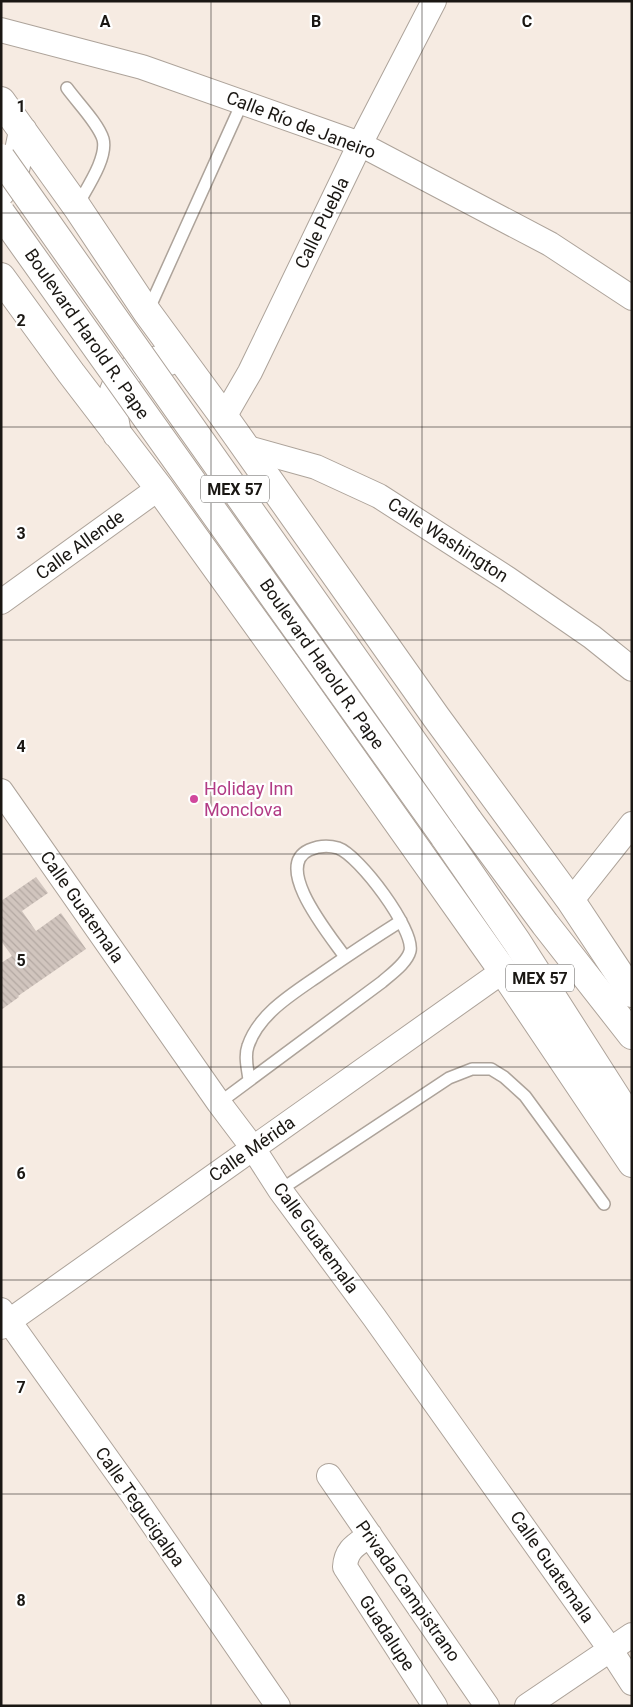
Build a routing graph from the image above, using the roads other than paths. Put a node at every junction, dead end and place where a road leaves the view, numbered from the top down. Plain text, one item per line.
1 (434, 1) edge
2 (1, 30) edge
3 (67, 88) dead end
4 (1, 101) edge
5 (242, 103) junction
6 (23, 131) junction
7 (360, 144) junction
8 (1, 158) edge
9 (1, 192) edge
10 (77, 207) junction
11 (1, 213) edge
12 (1, 277) edge
13 (632, 298) edge
14 (147, 312) junction
15 (185, 364) junction
16 (224, 418) junction
17 (117, 434) junction
18 (244, 447) junction
19 (158, 488) junction
20 (1, 602) edge
21 (632, 669) edge
22 (1, 791) edge
23 (632, 824) edge
24 (571, 901) junction
25 (401, 921) junction
26 (345, 957) junction
27 (503, 971) junction
28 (632, 993) edge
29 (632, 1035) edge
30 (249, 1080) junction
31 (219, 1103) junction
32 (632, 1122) edge
33 (253, 1148) junction
34 (632, 1163) edge
35 (280, 1190) junction
36 (604, 1204) dead end
37 (4, 1319) edge
38 (328, 1476) dead end
39 (370, 1535) junction
40 (632, 1635) edge
41 (610, 1649) junction
42 (632, 1683) edge
43 (278, 1706) edge
44 (435, 1706) edge
45 (487, 1706) edge
46 (527, 1706) edge

1 - 7 street, Calle Puebla
2 - 5 street, Calle Río de Janeiro
3 - 10 lane
4 - 6 main road
5 - 7 street, Calle Río de Janeiro
5 - 14 lane
6 - 9 main road
6 - 10 main road
7 - 13 street, Calle Río de Janeiro
7 - 16 street, Calle Puebla
8 - 29 main road, Boulevard Harold R. Pape / MEX 57, bridge
10 - 14 main road
11 - 32 main road, Boulevard Harold R. Pape / MEX 57, bridge
12 - 17 main road
14 - 15 main road
15 - 16 main road
15 - 17 main road
16 - 18 main road
17 - 19 main road
18 - 21 street, Calle Washington
18 - 24 main road
19 - 20 street, Calle Allende
19 - 27 main road
22 - 31 street, Calle Guatemala
23 - 24 street
24 - 28 main road
25 - 26 lane
25 - 26 lane
25 - 30 lane
26 - 30 lane
27 - 33 street, Calle Mérida
27 - 34 main road
30 - 31 lane
31 - 33 street, Calle Guatemala
33 - 35 street, Calle Guatemala
33 - 37 street, Calle Mérida
35 - 36 lane
35 - 41 street, Calle Guatemala
37 - 43 street, Calle Tegucigalpa
38 - 39 street, Privada Campistrano
39 - 44 street, Guadalupe
39 - 45 street, Privada Campistrano
40 - 41 street
41 - 42 street, Calle Guatemala
41 - 46 street

